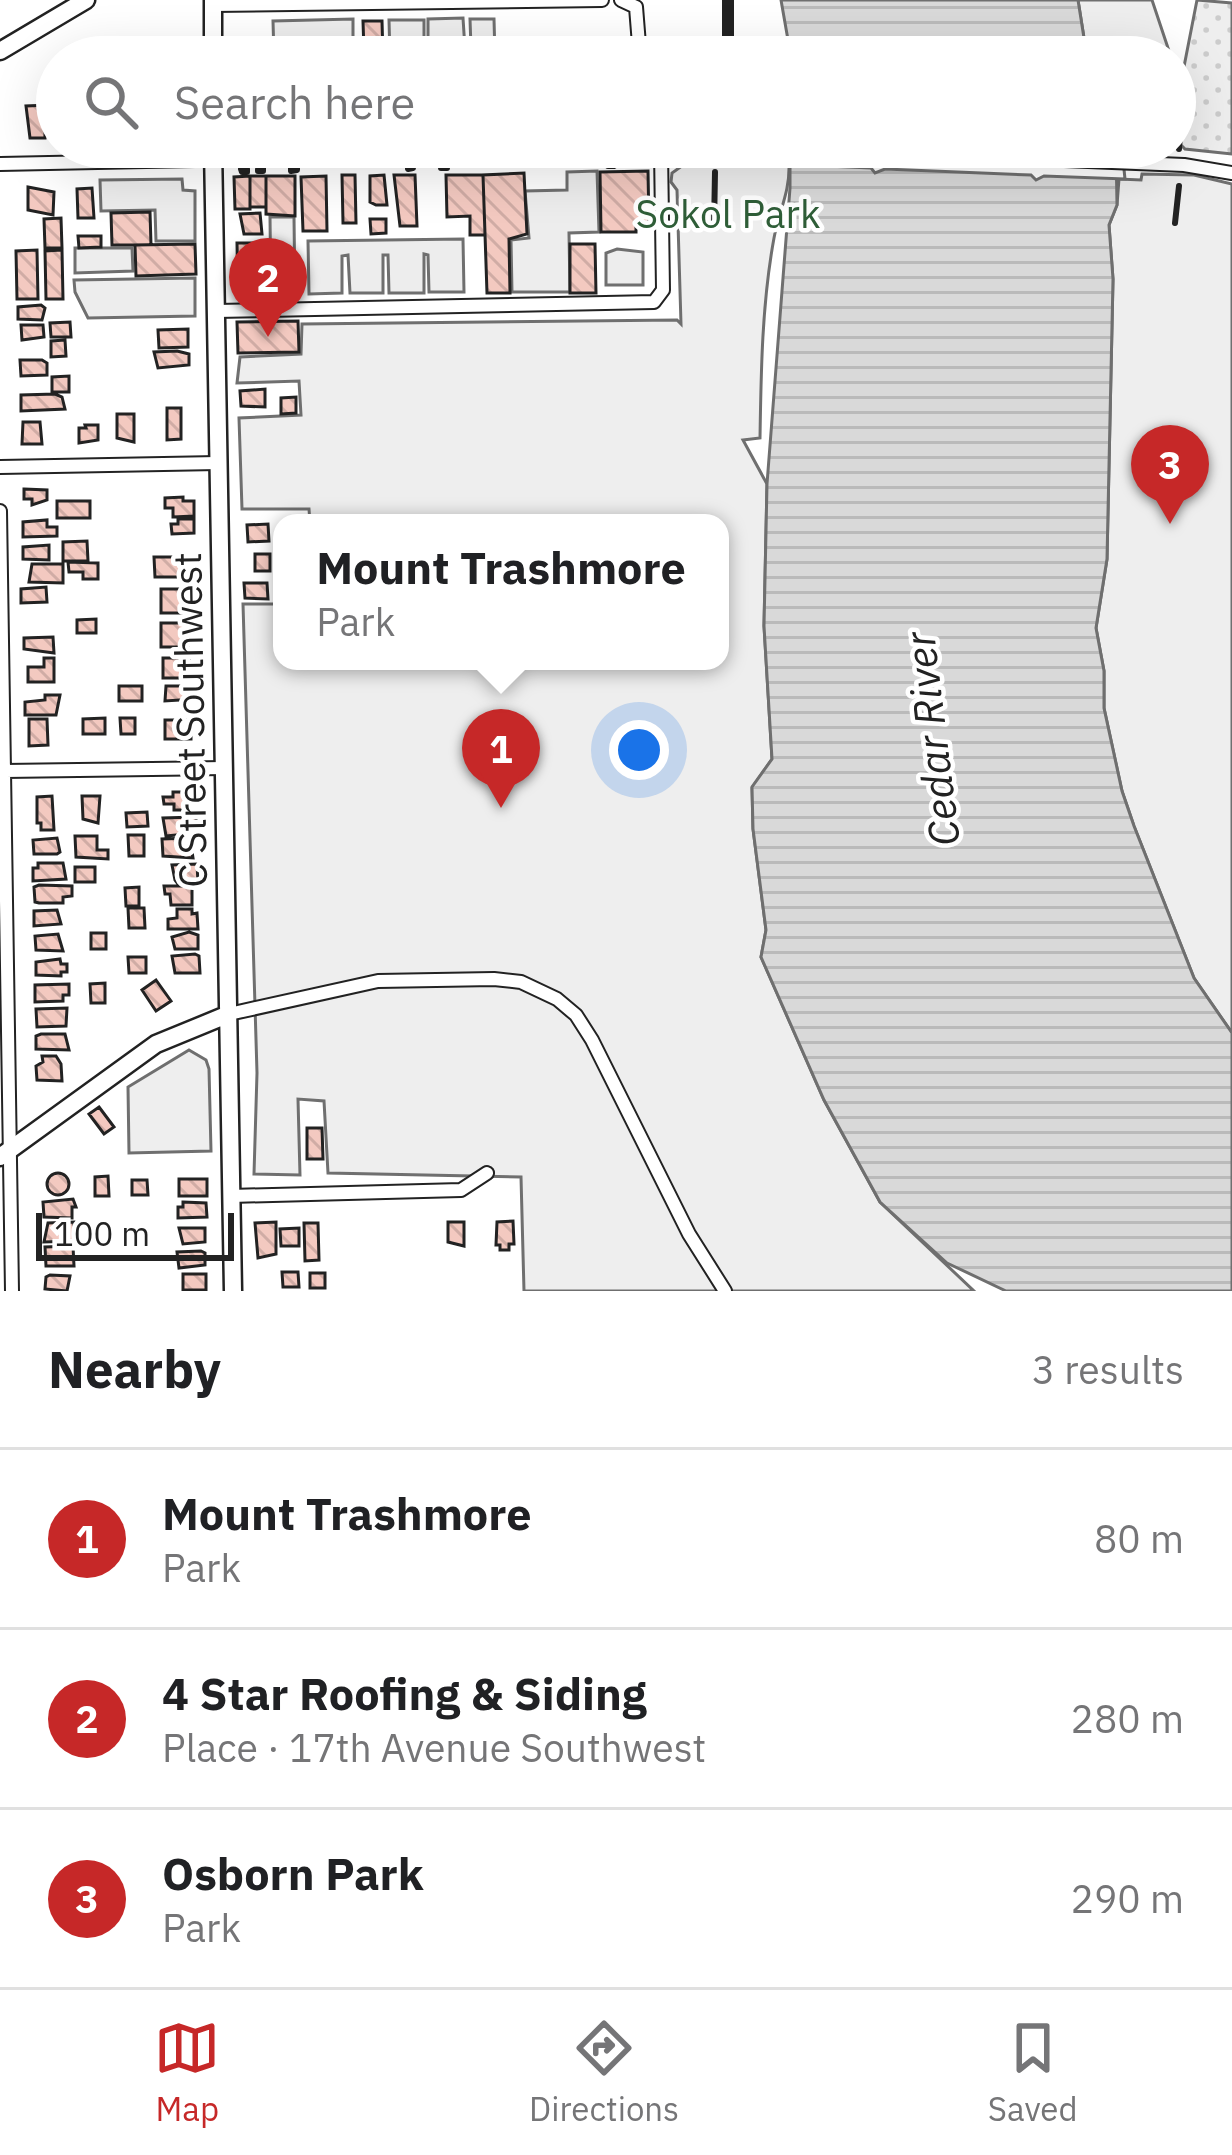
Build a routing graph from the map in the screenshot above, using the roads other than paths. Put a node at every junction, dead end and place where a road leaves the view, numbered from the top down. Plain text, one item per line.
1 (86, 0) edge
2 (602, 0) edge
3 (625, 1) edge
4 (213, 2) edge
5 (213, 36) edge
6 (639, 36) edge
7 (0, 51) edge
8 (36, 162) edge
9 (0, 164) edge
10 (1196, 166) edge
11 (213, 168) edge
12 (661, 168) edge
13 (1232, 173) edge
14 (216, 311) junction
15 (218, 463) junction
16 (0, 466) edge
17 (0, 511) edge
18 (224, 768) junction
19 (5, 771) junction
20 (3, 872) edge
21 (229, 1014) junction
22 (6, 1152) edge
23 (487, 1172) dead end
24 (231, 1196) junction
25 (12, 1291) edge
26 (233, 1291) edge
27 (725, 1291) edge

1 - 7 main road
2 - 4 street
3 - 6 street
4 - 5 main road
8 - 9 street
10 - 13 street
11 - 14 main road, C Street Southwest
12 - 14 street
14 - 15 main road, C Street Southwest
15 - 16 street
15 - 18 main road, C Street Southwest
17 - 19 street
18 - 19 street
18 - 21 main road, C Street Southwest
19 - 20 street
20 - 22 street
21 - 22 main road
21 - 24 main road, C Street Southwest
21 - 27 street
22 - 25 street
23 - 24 street
24 - 26 main road, C Street Southwest

